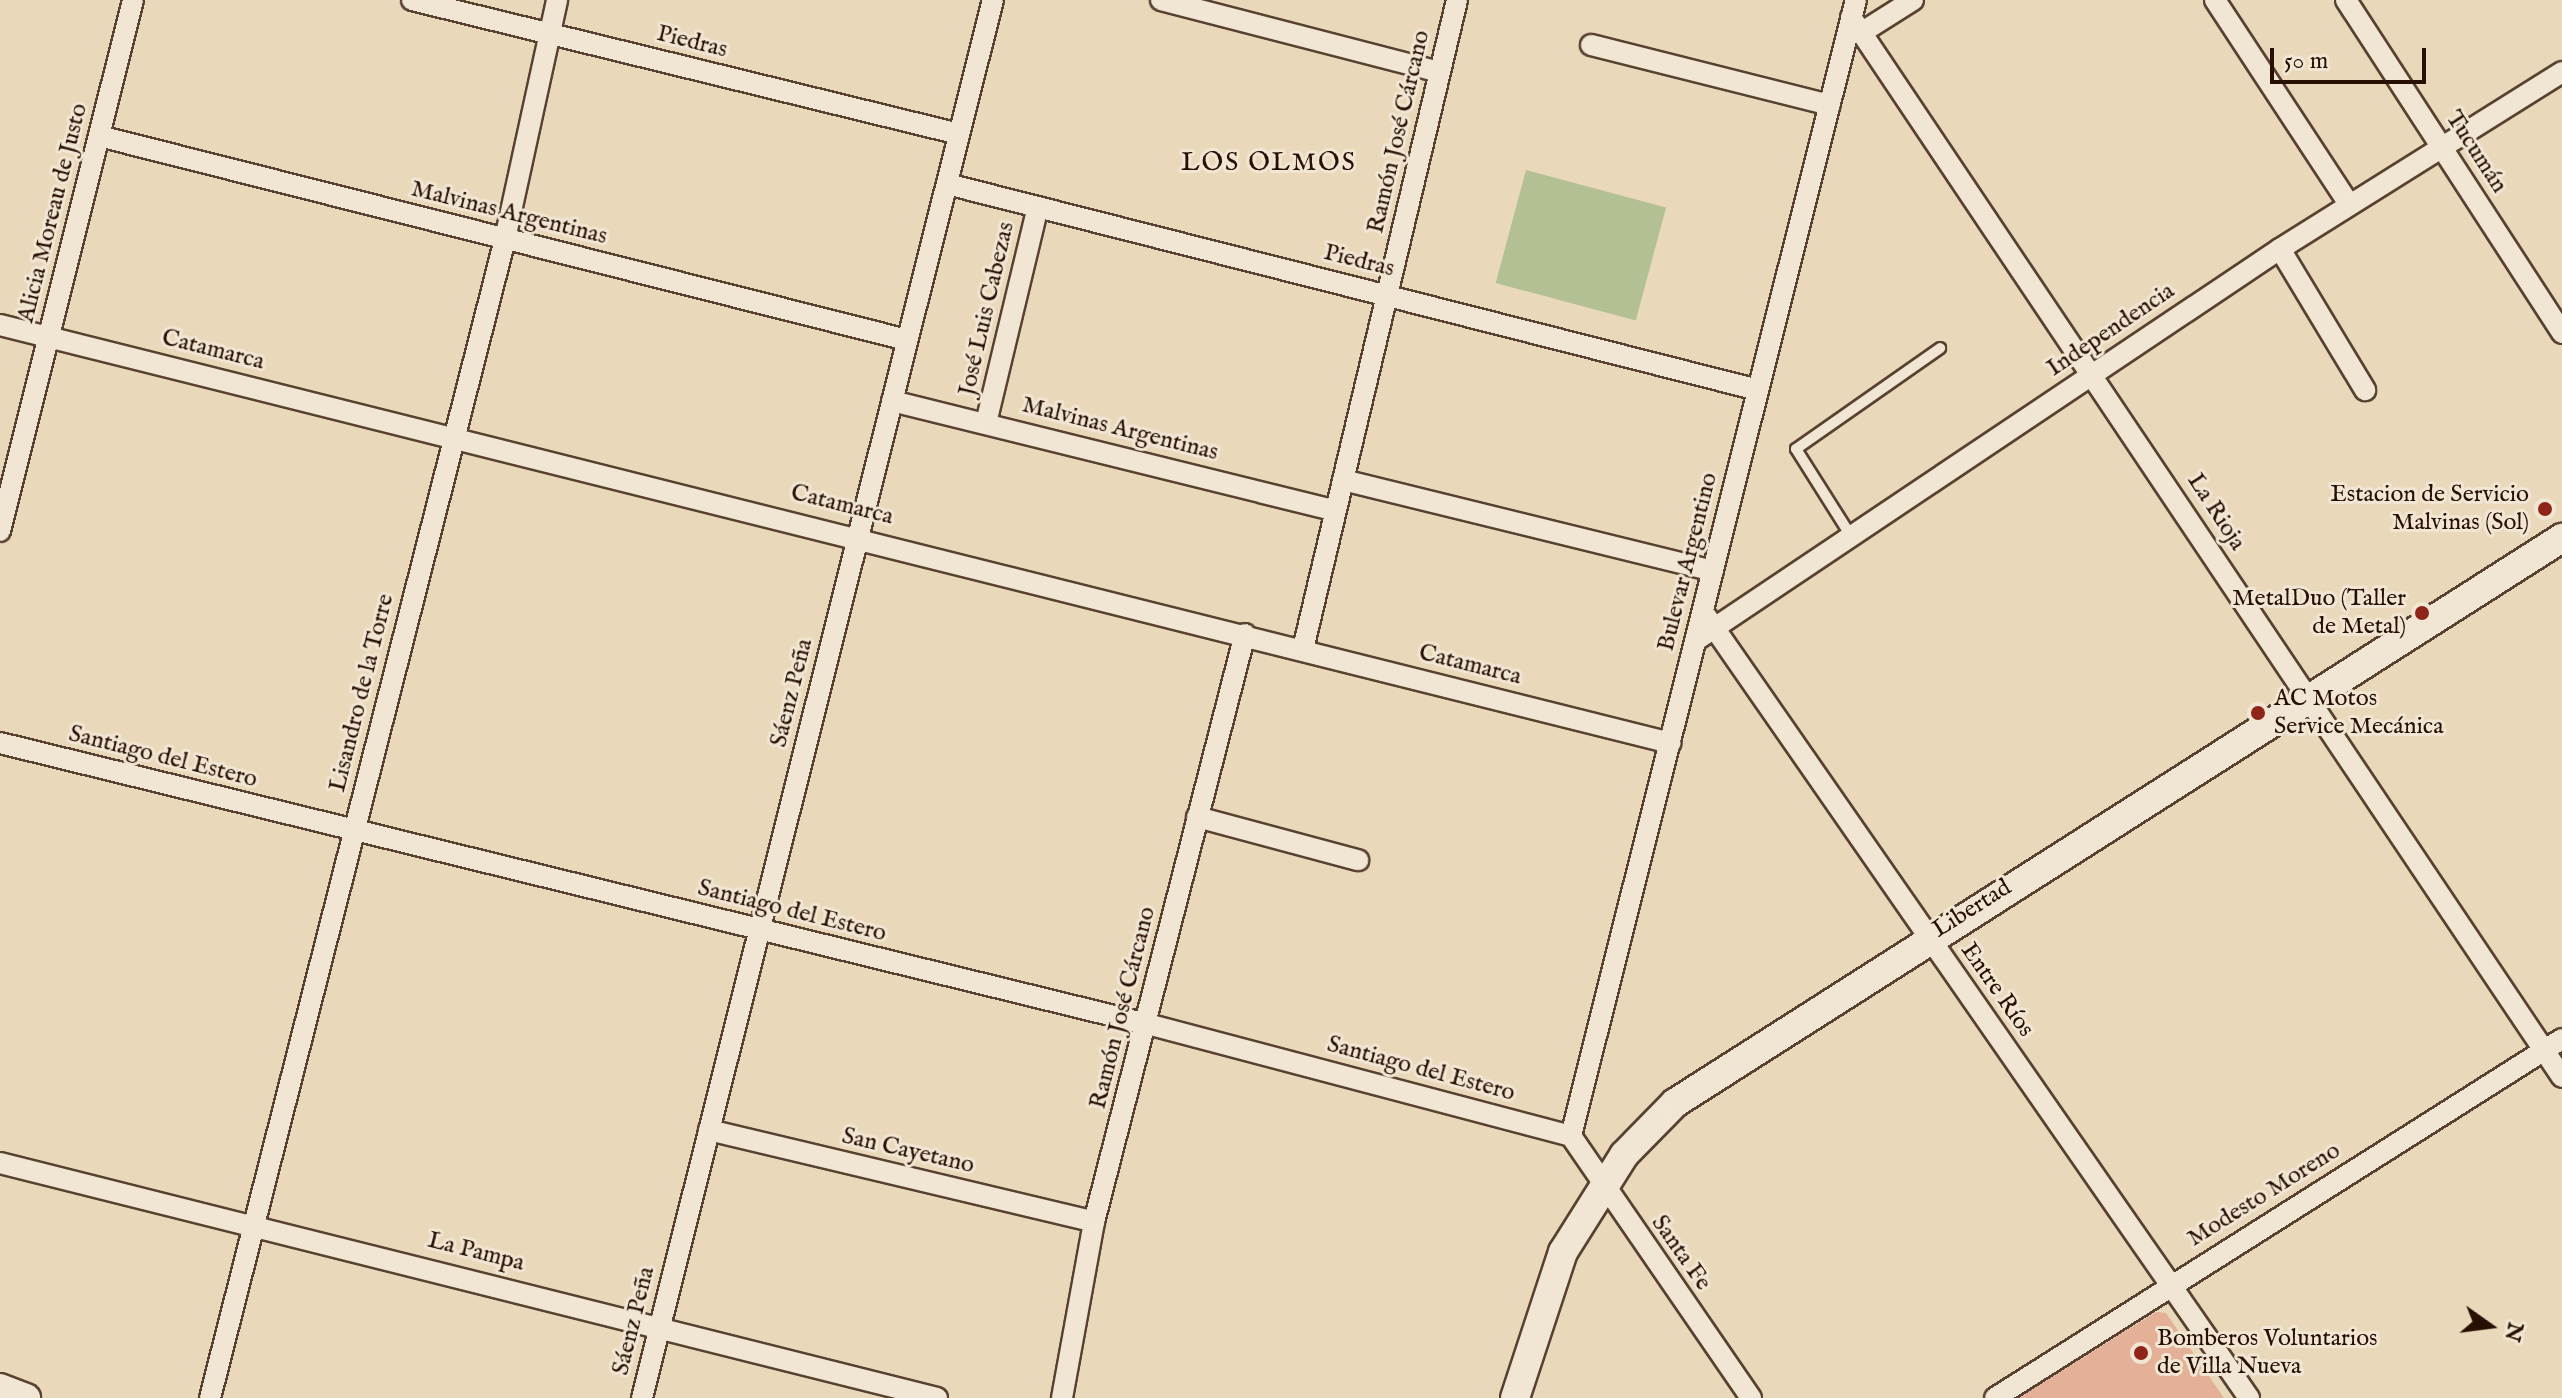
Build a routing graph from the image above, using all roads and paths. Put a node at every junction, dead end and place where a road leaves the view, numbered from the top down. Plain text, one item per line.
1 (133, 0) edge
2 (412, 0) edge
3 (557, 0) edge
4 (993, 0) edge
5 (1161, 0) edge
6 (1457, 0) edge
7 (1913, 0) edge
8 (2215, 0) edge
9 (2346, 0) edge
10 (1857, 16) edge
11 (550, 35) junction
12 (1591, 45) dead end
13 (1439, 72) junction
14 (2562, 72) edge
15 (1830, 105) junction
16 (959, 134) junction
17 (99, 136) junction
18 (2441, 145) junction
19 (947, 184) junction
20 (2349, 204) junction
21 (1038, 207) junction
22 (505, 239) junction
23 (2280, 249) junction
24 (1387, 295) junction
25 (0, 325) edge
26 (2562, 333) edge
27 (49, 337) junction
28 (907, 340) junction
29 (1940, 348) dead end
30 (2094, 372) junction
31 (1758, 390) junction
32 (2365, 390) dead end
33 (892, 401) junction
34 (986, 423) junction
35 (455, 436) junction
36 (1343, 480) junction
37 (1334, 510) junction
38 (0, 531) edge
39 (858, 535) junction
40 (1851, 536) junction
41 (2562, 538) edge
42 (1713, 571) junction
43 (1709, 619) junction
44 (1245, 634) junction
45 (1695, 641) joint
46 (1303, 649) junction
47 (2308, 699) junction
48 (0, 743) edge
49 (1670, 743) junction
50 (1197, 817) junction
51 (353, 831) junction
52 (1358, 860) dead end
53 (759, 930) junction
54 (1928, 936) junction
55 (1147, 1024) junction
56 (2554, 1045) edge
57 (2562, 1077) edge
58 (709, 1130) junction
59 (1571, 1136) junction
60 (0, 1163) edge
61 (1603, 1186) junction
62 (1094, 1222) junction
63 (254, 1223) junction
64 (2171, 1284) junction
65 (660, 1324) junction
66 (0, 1388) edge
67 (26, 1398) edge
68 (210, 1398) edge
69 (642, 1398) edge
70 (937, 1398) edge
71 (1062, 1398) edge
72 (1515, 1398) edge
73 (1751, 1398) edge
74 (1995, 1398) edge
75 (2249, 1398) edge

1 - 17 street, Alicia Moreau de Justo
2 - 11 street, Piedras
3 - 11 street, Lisandro de la Torre
4 - 16 street, Sáenz Peña
5 - 13 street
6 - 13 street, Ramón José Cárcano
7 - 10 street
8 - 20 street
9 - 18 street, Tucumán
10 - 15 street, Bulevar Argentino
10 - 30 street, La Rioja
11 - 16 street, Piedras
11 - 22 street, Lisandro de la Torre
12 - 15 street
13 - 24 street, Ramón José Cárcano
14 - 18 street, Independencia
15 - 31 street, Bulevar Argentino
16 - 19 street, Sáenz Peña
17 - 22 street, Malvinas Argentinas
17 - 27 street, Alicia Moreau de Justo
18 - 20 street, Independencia
18 - 26 street, Tucumán
19 - 21 street, Piedras
19 - 28 street, Sáenz Peña
20 - 23 street, Independencia
21 - 24 street, Piedras
21 - 34 street, José Luis Cabezas
22 - 28 street, Malvinas Argentinas
22 - 35 street, Lisandro de la Torre
23 - 30 street, Independencia
23 - 32 street
24 - 31 street, Piedras
24 - 36 street, Ramón José Cárcano
25 - 27 street, Catamarca
27 - 35 street, Catamarca
27 - 38 street, Alicia Moreau de Justo
28 - 33 street, Sáenz Peña
29 - 40 lane
30 - 40 street, Independencia
30 - 47 street, La Rioja
31 - 42 street, Bulevar Argentino
33 - 34 street, Malvinas Argentinas
33 - 39 street, Sáenz Peña
34 - 37 street, Malvinas Argentinas
35 - 39 street, Catamarca
35 - 51 street, Lisandro de la Torre
36 - 37 street, Ramón José Cárcano
36 - 42 street
37 - 46 street, Ramón José Cárcano
39 - 44 street, Catamarca
39 - 53 street, Sáenz Peña
40 - 43 street, Independencia
41 - 47 main road, Libertad
42 - 43 street, Bulevar Argentino
43 - 45 street, Independencia
43 - 54 street, Entre Ríos
44 - 46 street, Catamarca
44 - 50 street, Ramón José Cárcano
45 - 49 street, Bulevar Argentino
46 - 49 street, Catamarca
47 - 54 main road, Libertad
47 - 56 street, La Rioja
48 - 51 street, Santiago del Estero
49 - 59 street, Bulevar Argentino
50 - 52 street
50 - 55 street, Ramón José Cárcano
51 - 53 street, Santiago del Estero
51 - 63 street, Lisandro de la Torre
53 - 55 street, Santiago del Estero
53 - 58 street, Sáenz Peña
54 - 61 main road, Libertad
54 - 64 street, Entre Ríos
55 - 59 street, Santiago del Estero
55 - 62 street, Ramón José Cárcano
56 - 57 street, La Rioja
56 - 64 street, Modesto Moreno
58 - 62 street, San Cayetano
58 - 65 street, Sáenz Peña
59 - 61 street, Santa Fe
60 - 63 street, La Pampa
61 - 72 main road, Libertad
61 - 73 street, Santa Fe
62 - 71 street, Ramón José Cárcano
63 - 65 street, La Pampa
63 - 68 street, Lisandro de la Torre
64 - 74 street, Modesto Moreno
64 - 75 street, Entre Ríos
65 - 69 street, Sáenz Peña
65 - 70 street, La Pampa
66 - 67 main road

